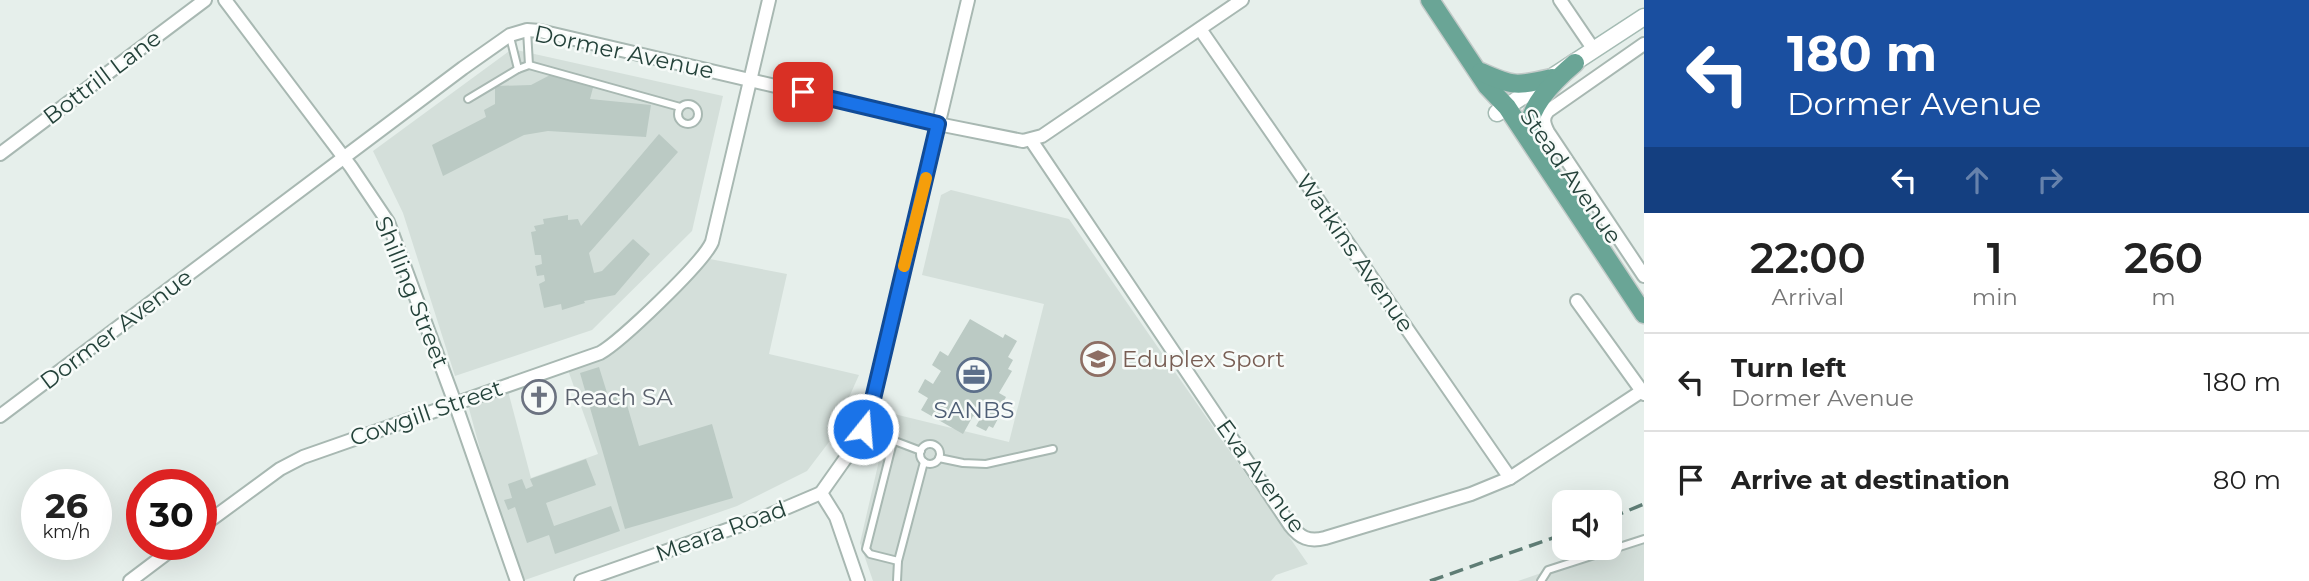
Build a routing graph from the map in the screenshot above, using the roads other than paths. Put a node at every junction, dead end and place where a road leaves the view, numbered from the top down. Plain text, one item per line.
1 (205, 0) edge
2 (225, 0) edge
3 (769, 0) edge
4 (968, 0) edge
5 (1242, 0) edge
6 (1430, 0) edge
7 (1560, 0) edge
8 (1644, 17) edge
9 (1200, 29) junction
10 (527, 30) junction
11 (509, 35) junction
12 (1644, 44) edge
13 (1594, 50) junction
14 (1575, 63) junction
15 (529, 65) junction
16 (1475, 68) junction
17 (518, 69) junction
18 (1552, 78) junction
19 (749, 79) junction
20 (468, 99) dead end
21 (680, 107) dead end
22 (1502, 110) junction
23 (938, 124) junction
24 (1031, 140) junction
25 (1535, 149) junction
26 (0, 153) edge
27 (344, 158) junction
28 (1568, 208) junction
29 (1644, 276) edge
30 (1577, 301) dead end
31 (1644, 314) edge
32 (1644, 326) edge
33 (1643, 393) edge
34 (455, 403) junction
35 (0, 416) edge
36 (863, 429) junction
37 (893, 442) junction
38 (1053, 449) dead end
39 (921, 451) junction
40 (939, 458) junction
41 (924, 462) junction
42 (1510, 478) junction
43 (821, 493) junction
44 (217, 515) edge
45 (1644, 539) edge
46 (158, 560) edge
47 (898, 561) junction
48 (130, 581) edge
49 (517, 581) edge
50 (581, 581) edge
51 (858, 581) edge
52 (897, 581) edge
53 (1541, 581) edge

1 - 26 street, Bottrill Lane
2 - 27 street, Shilling Street
3 - 19 street, Cowgill Street
4 - 23 street
5 - 9 street
6 - 16 main road, Stead Avenue
7 - 13 street
8 - 13 street
9 - 24 street
9 - 42 street, Watkins Avenue
10 - 11 street, Dormer Avenue
10 - 15 lane
10 - 19 street, Dormer Avenue
11 - 17 lane
11 - 27 street, Dormer Avenue
12 - 29 street
13 - 14 street
14 - 18 street
14 - 25 main road
15 - 17 lane
15 - 21 lane
16 - 18 main road
16 - 22 main road, Stead Avenue
17 - 20 lane
18 - 22 street
19 - 23 street, Dormer Avenue
19 - 34 street, Cowgill Street
22 - 25 main road, Stead Avenue
22 - 28 main road, Stead Avenue
23 - 24 street, Dormer Avenue
23 - 36 street
24 - 42 street, Eva Avenue
25 - 28 main road, Stead Avenue
27 - 34 street, Shilling Street
27 - 35 street, Dormer Avenue
28 - 31 main road, Stead Avenue
28 - 32 main road, Stead Avenue
30 - 33 street, Eva Avenue
33 - 42 street, Eva Avenue
34 - 44 street, Cowgill Street
34 - 49 street, Shilling Street
36 - 37 lane
36 - 43 street
37 - 39 lane
37 - 47 lane
38 - 40 lane
39 - 40 lane
39 - 41 lane
40 - 41 lane
41 - 47 lane
43 - 50 street, Meara Road
43 - 51 street
45 - 53 lane
46 - 48 street
47 - 52 lane

